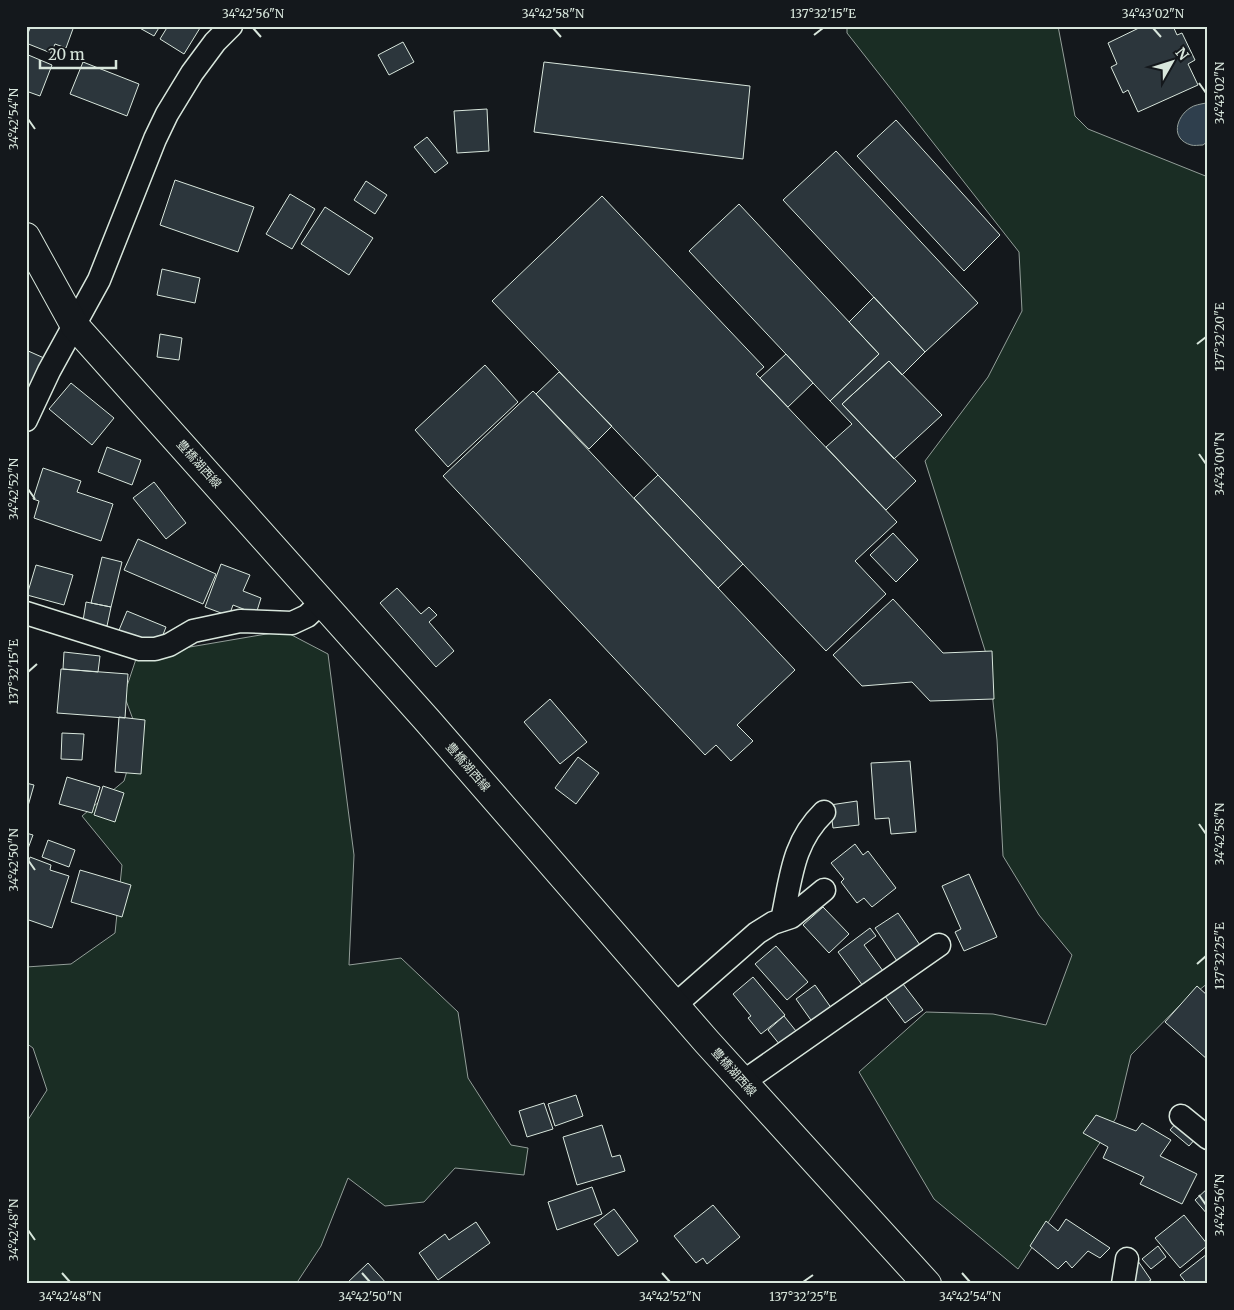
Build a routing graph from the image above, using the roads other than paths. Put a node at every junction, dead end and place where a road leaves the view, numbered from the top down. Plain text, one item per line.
1 (231, 26) edge
2 (26, 237) edge
3 (75, 326) junction
4 (26, 420) edge
5 (322, 602) junction
6 (26, 613) edge
7 (824, 812) dead end
8 (824, 890) dead end
9 (782, 920) junction
10 (939, 945) dead end
11 (675, 1005) junction
12 (743, 1082) junction
13 (1181, 1116) dead end
14 (1208, 1138) edge
15 (1127, 1259) dead end
16 (920, 1282) edge
17 (1123, 1284) edge

1 - 3 street
2 - 3 main road, 豊橋湖西線
3 - 4 street
3 - 5 main road, 豊橋湖西線
5 - 6 street
5 - 11 main road, 豊橋湖西線
7 - 9 street
8 - 9 street
9 - 11 street
10 - 12 street
11 - 12 main road, 豊橋湖西線
12 - 16 main road, 豊橋湖西線
13 - 14 street
15 - 17 street

